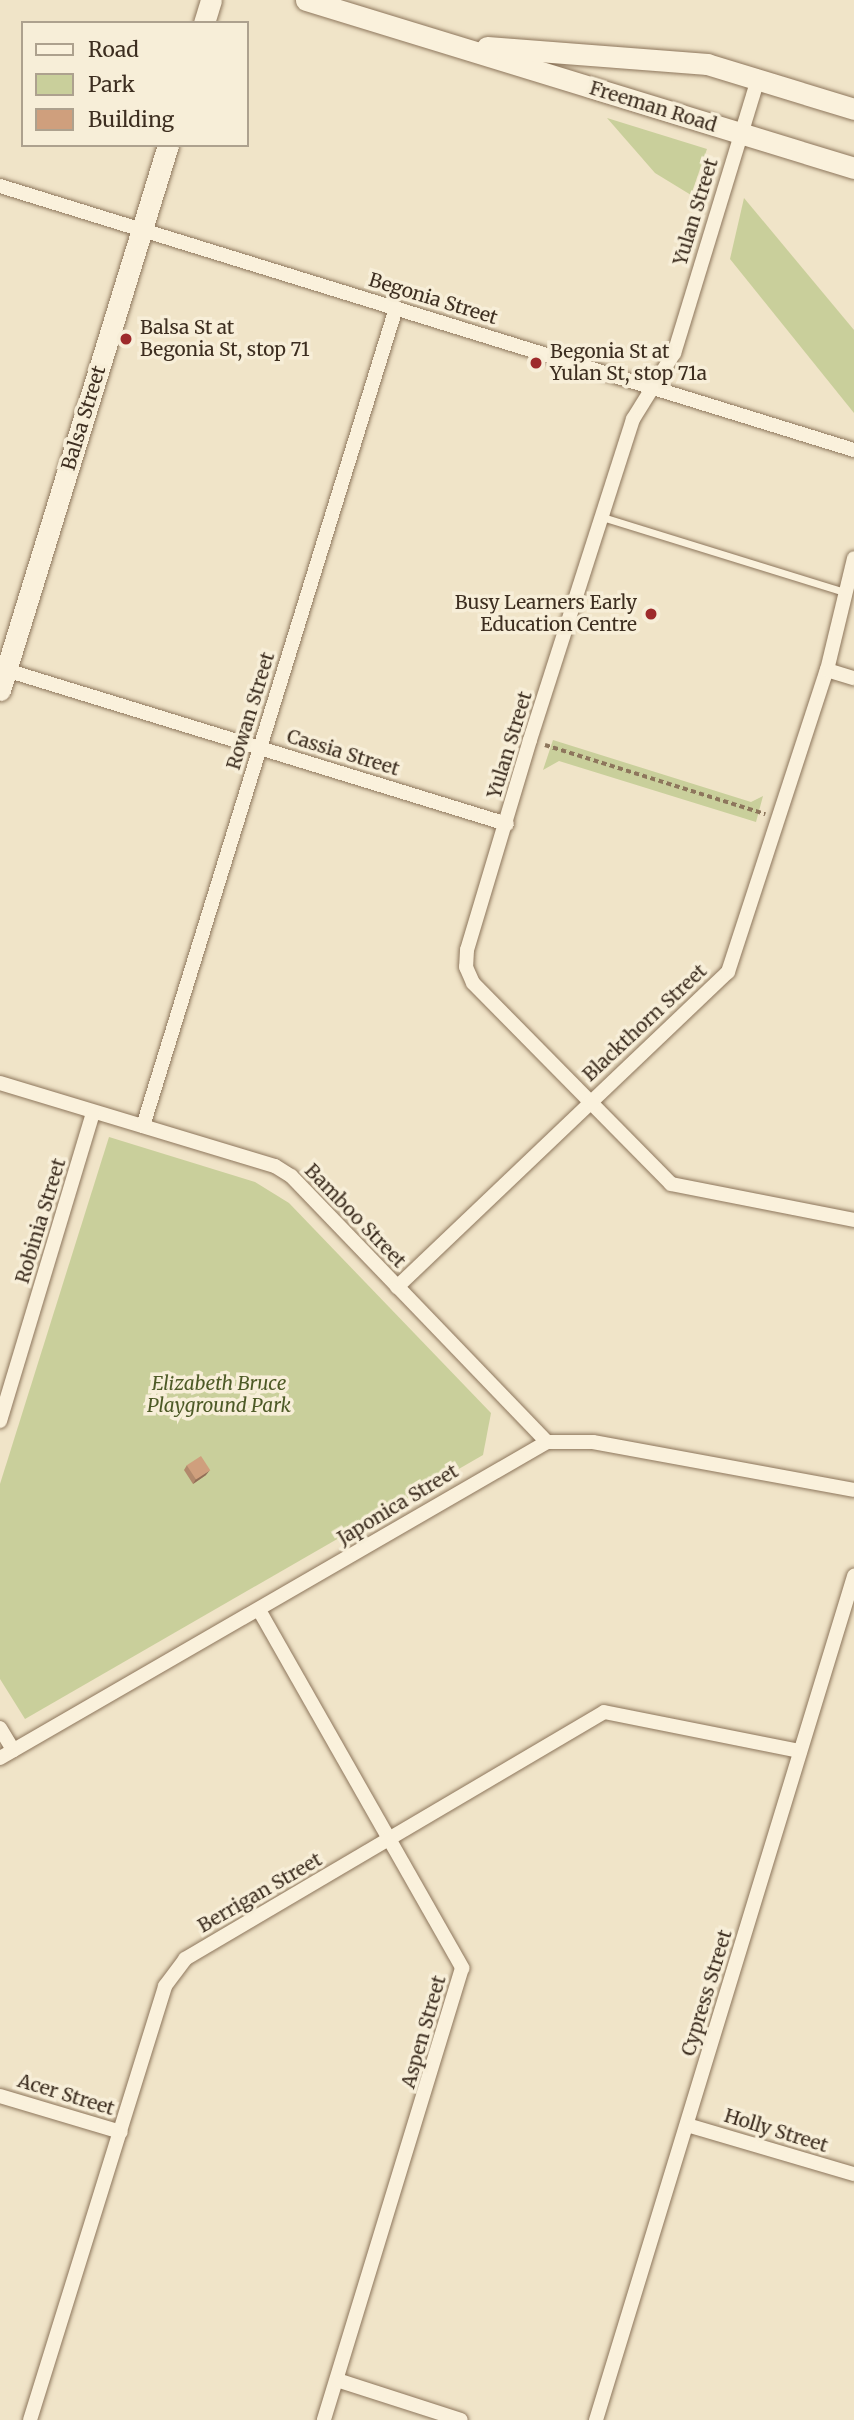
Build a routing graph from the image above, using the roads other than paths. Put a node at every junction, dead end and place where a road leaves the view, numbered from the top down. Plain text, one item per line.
1 (211, 0) edge
2 (306, 0) edge
3 (205, 21) edge
4 (453, 45) junction
5 (758, 79) junction
6 (854, 109) edge
7 (739, 134) junction
8 (167, 147) edge
9 (854, 168) edge
10 (0, 186) edge
11 (143, 229) junction
12 (396, 307) junction
13 (652, 388) junction
14 (854, 450) edge
15 (602, 517) junction
16 (854, 558) edge
17 (845, 592) junction
18 (827, 670) junction
19 (854, 678) edge
20 (3, 680) edge
21 (260, 747) junction
22 (507, 824) junction
23 (0, 1083) edge
24 (588, 1103) junction
25 (93, 1113) junction
26 (143, 1126) junction
27 (854, 1220) edge
28 (397, 1287) junction
29 (0, 1421) edge
30 (547, 1442) junction
31 (854, 1490) edge
32 (854, 1576) edge
33 (259, 1610) junction
34 (0, 1728) edge
35 (13, 1750) junction
36 (800, 1751) junction
37 (0, 1758) edge
38 (388, 1841) junction
39 (0, 2095) edge
40 (687, 2125) junction
41 (121, 2132) junction
42 (854, 2174) edge
43 (337, 2380) junction
44 (30, 2420) edge
45 (324, 2420) edge
46 (461, 2420) edge
47 (596, 2420) edge

1 - 3 street
2 - 4 street, Freeman Road
4 - 5 street, Freeman Road
4 - 7 street, Freeman Road
5 - 6 street, Freeman Road
5 - 7 street, Yulan Street
7 - 9 street, Freeman Road
7 - 13 street, Yulan Street
8 - 11 street, Balsa Street
10 - 11 street, Begonia Street
11 - 12 street, Begonia Street
11 - 20 street, Balsa Street
12 - 13 street, Begonia Street
12 - 21 street, Rowan Street
13 - 14 street, Begonia Street
13 - 15 street, Yulan Street
15 - 17 lane
15 - 22 street, Yulan Street
16 - 17 street, Blackthorn Street
17 - 18 street, Blackthorn Street
18 - 19 street
18 - 24 street, Blackthorn Street
20 - 21 street, Cassia Street
21 - 22 street, Cassia Street
21 - 26 street, Rowan Street
22 - 24 street, Yulan Street
23 - 25 street, Bamboo Street
24 - 27 street, Yulan Street
24 - 28 street, Blackthorn Street
25 - 26 street, Bamboo Street
25 - 29 street, Robinia Street
26 - 28 street, Bamboo Street
28 - 30 street, Bamboo Street
30 - 31 street
30 - 33 street, Japonica Street
32 - 36 street, Cypress Street
33 - 35 street, Japonica Street
33 - 38 street, Aspen Street
34 - 35 street
35 - 37 street, Japonica Street
36 - 38 street, Berrigan Street
36 - 40 street, Cypress Street
38 - 41 street, Berrigan Street
38 - 43 street, Aspen Street
39 - 41 street, Acer Street
40 - 42 street, Holly Street
40 - 47 street, Cypress Street
41 - 44 street, Berrigan Street
43 - 45 street, Aspen Street
43 - 46 street

